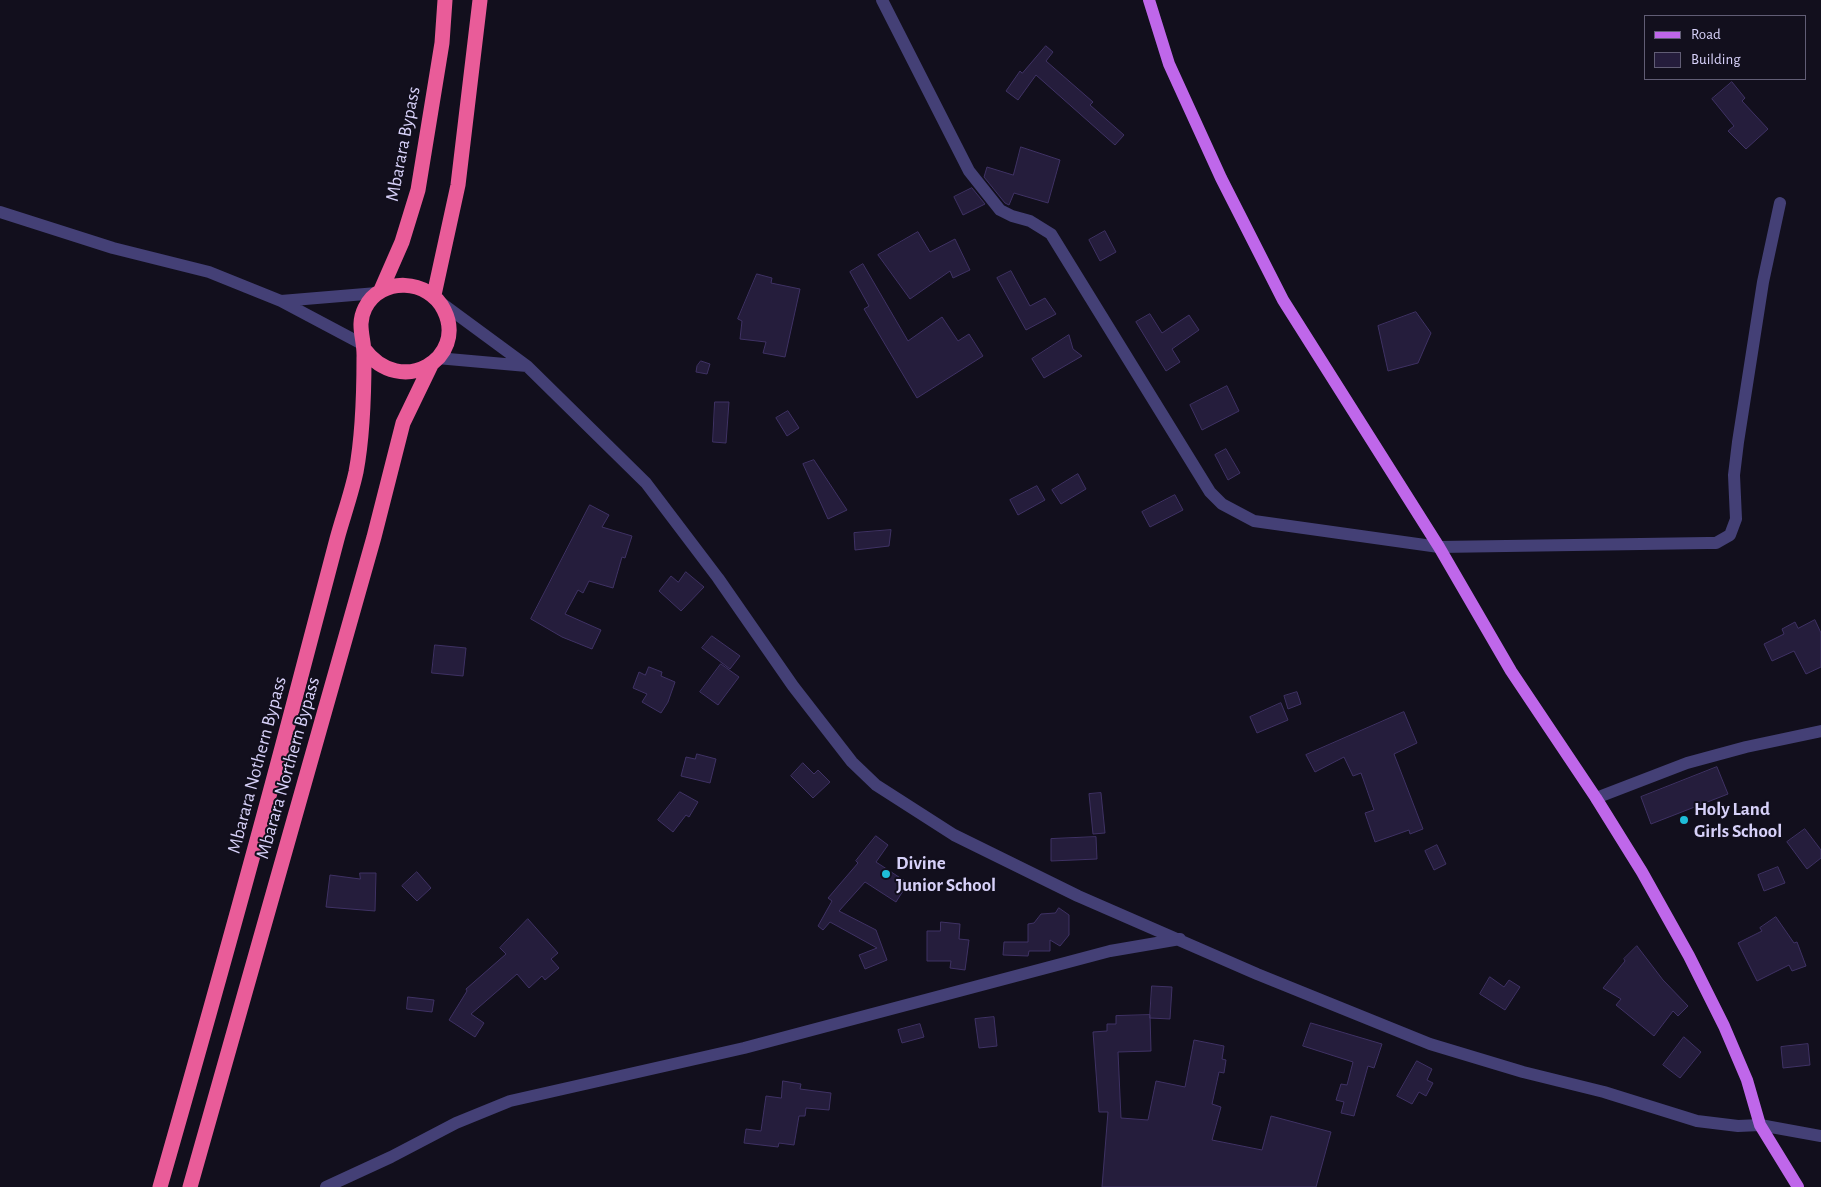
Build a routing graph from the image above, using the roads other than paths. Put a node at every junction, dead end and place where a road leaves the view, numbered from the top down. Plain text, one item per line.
1 (445, 0) edge
2 (480, 0) edge
3 (882, 0) edge
4 (1149, 0) edge
5 (1780, 203) dead end
6 (0, 212) edge
7 (379, 292) junction
8 (437, 299) junction
9 (281, 300) junction
10 (363, 346) junction
11 (434, 361) junction
12 (527, 366) junction
13 (1439, 547) junction
14 (1821, 731) edge
15 (1596, 798) junction
16 (1180, 939) junction
17 (1760, 1125) junction
18 (1821, 1136) edge
19 (160, 1187) edge
20 (190, 1187) edge
21 (326, 1187) edge
22 (1798, 1187) edge

1 - 7 highway, Mbarara Bypass
2 - 8 highway
3 - 13 street
4 - 13 main road
5 - 13 street
6 - 9 street
7 - 8 highway
7 - 9 street
7 - 10 highway
8 - 11 highway
8 - 12 street
9 - 10 street
10 - 11 highway
10 - 19 highway, Mbarara Nothern Bypass
11 - 12 street
11 - 20 highway, Mbarara Northern Bypass
12 - 16 street
13 - 15 main road
14 - 15 street
15 - 17 main road
16 - 17 street
16 - 21 street
17 - 18 street
17 - 22 main road

